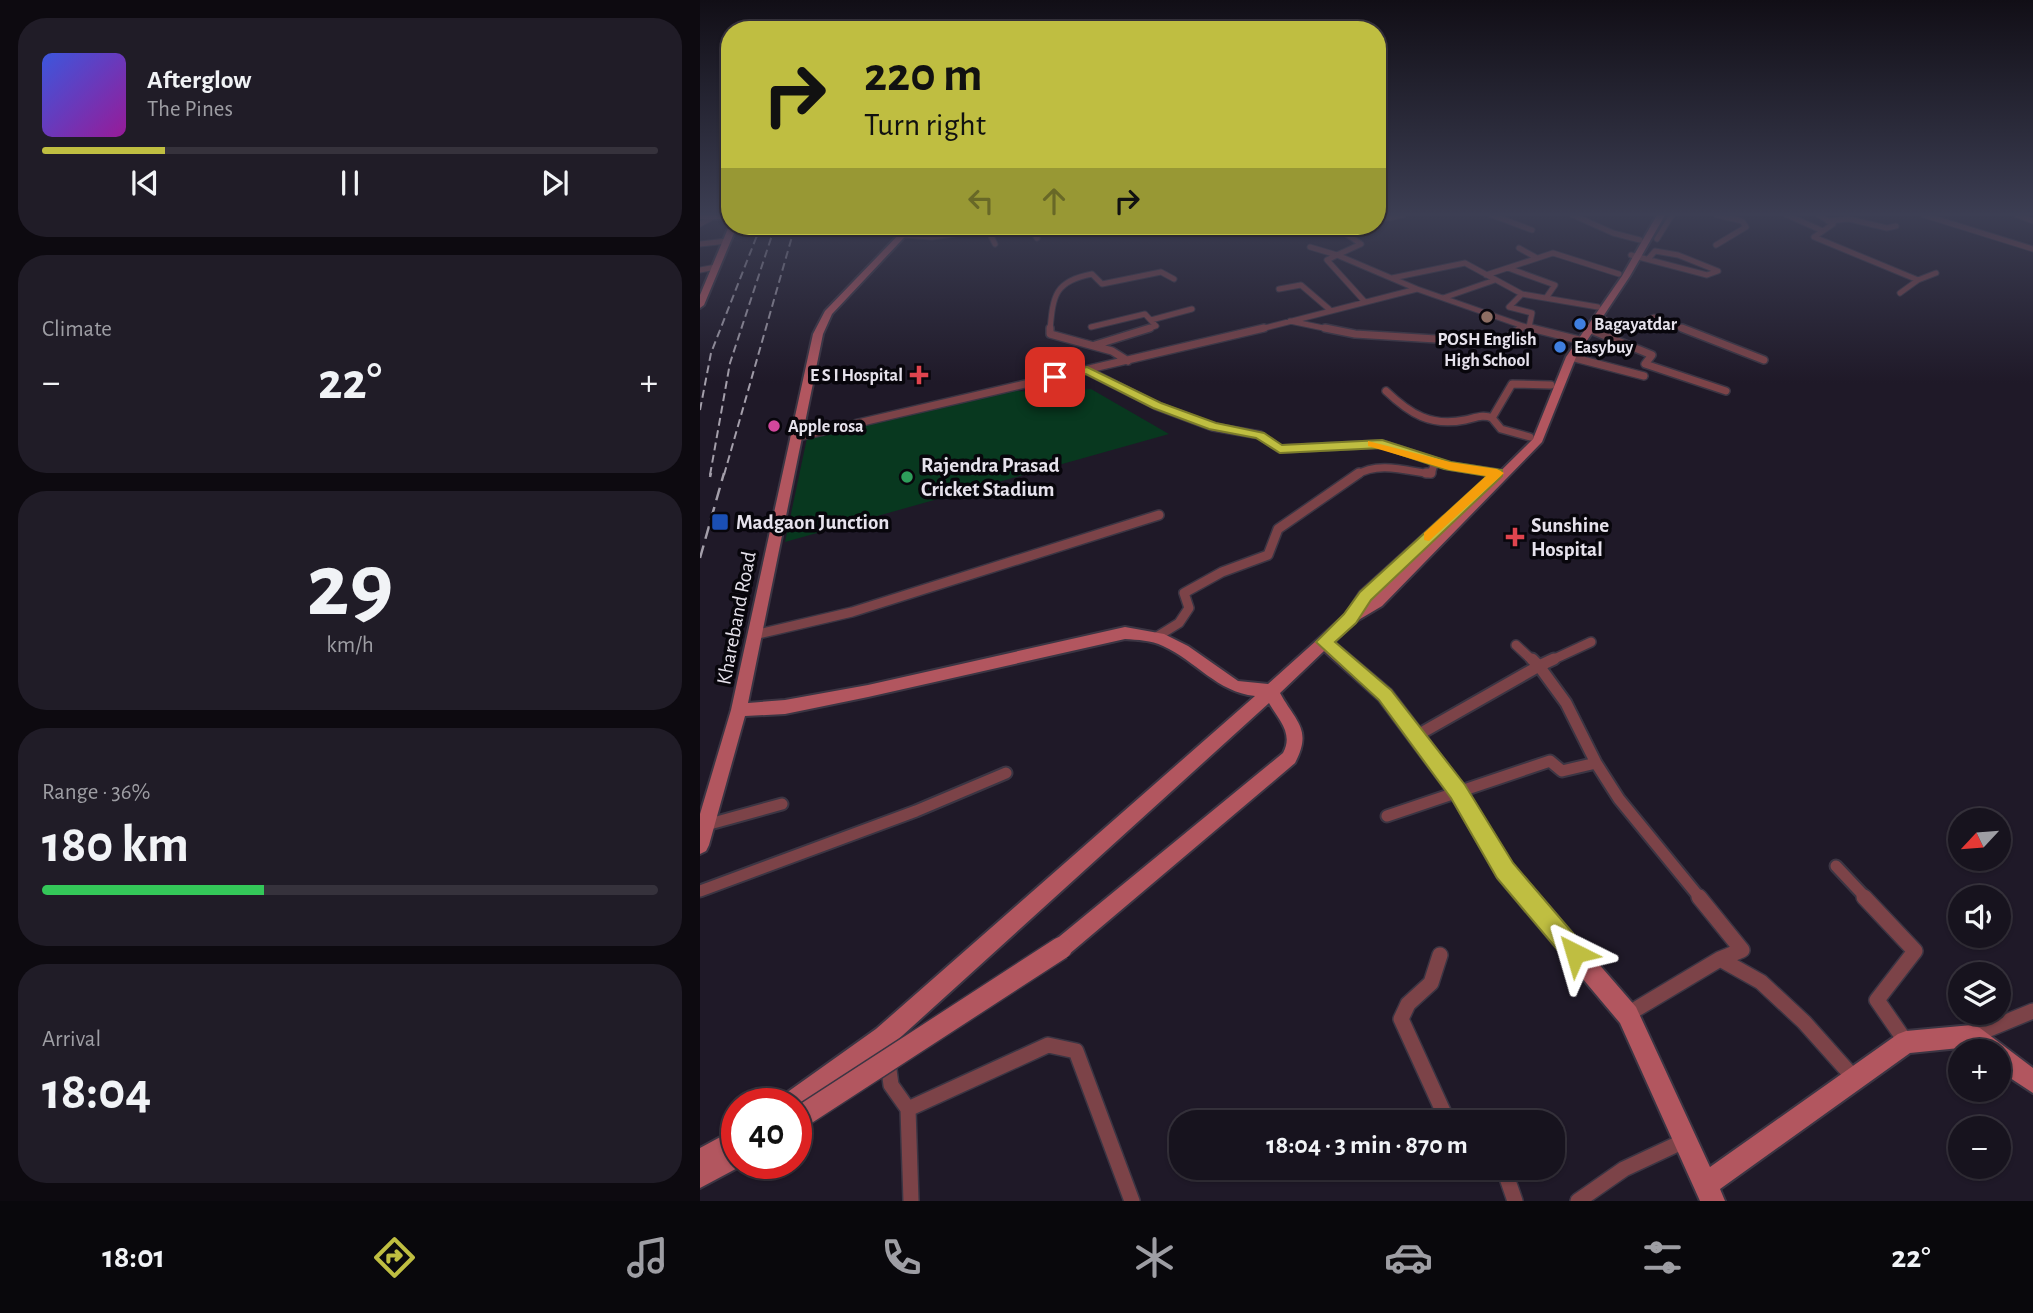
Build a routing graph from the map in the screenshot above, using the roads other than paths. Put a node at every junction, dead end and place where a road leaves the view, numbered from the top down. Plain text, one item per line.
1 (714, 271) edge
2 (866, 271) edge
3 (1337, 271) edge
4 (1375, 271) edge
5 (1425, 271) edge
6 (1479, 271) edge
7 (1498, 271) edge
8 (1516, 271) edge
9 (1610, 271) edge
10 (1622, 271) edge
11 (1628, 271) edge
12 (1695, 271) edge
13 (1718, 271) edge
14 (1894, 271) edge
15 (1936, 273) dead end
16 (1619, 274) junction
17 (1486, 275) junction
18 (1391, 278) junction
19 (1174, 279) dead end
20 (1495, 280) junction
21 (1918, 281) junction
22 (1279, 289) dead end
23 (1417, 289) junction
24 (1899, 293) dead end
25 (1522, 294) junction
26 (1443, 298) junction
27 (1546, 298) junction
28 (1365, 302) junction
29 (700, 305) edge
30 (1192, 309) dead end
31 (1329, 310) junction
32 (1598, 312) junction
33 (1151, 320) junction
34 (1286, 320) junction
35 (1526, 326) junction
36 (1091, 327) dead end
37 (1591, 330) junction
38 (1578, 339) junction
39 (1094, 345) junction
40 (1571, 357) junction
41 (1764, 360) dead end
42 (1128, 361) junction
43 (1087, 370) junction
44 (1644, 376) dead end
45 (1551, 385) junction
46 (1726, 390) dead end
47 (1386, 391) dead end
48 (1492, 418) junction
49 (1530, 437) junction
50 (794, 438) junction
51 (1435, 462) junction
52 (1497, 473) junction
53 (1464, 510) junction
54 (1159, 516) dead end
55 (754, 635) junction
56 (1158, 636) junction
57 (1324, 642) junction
58 (1591, 642) dead end
59 (1516, 645) dead end
60 (1539, 666) junction
61 (1271, 691) junction
62 (739, 710) junction
63 (1416, 736) junction
64 (1596, 763) junction
65 (1006, 773) dead end
66 (1458, 792) junction
67 (782, 804) dead end
68 (1387, 816) dead end
69 (706, 825) junction
70 (700, 845) edge
71 (1836, 866) dead end
72 (700, 891) edge
73 (1440, 955) dead end
74 (1720, 959) junction
75 (2033, 1011) edge
76 (1628, 1015) junction
77 (1972, 1036) junction
78 (884, 1037) junction
79 (1976, 1039) edge
80 (1906, 1042) junction
81 (2011, 1066) edge
82 (1854, 1079) junction
83 (2033, 1082) edge
84 (812, 1088) edge
85 (908, 1109) junction
86 (812, 1110) edge
87 (1442, 1110) edge
88 (1686, 1140) junction
89 (721, 1149) edge
90 (700, 1161) edge
91 (721, 1164) edge
92 (700, 1176) edge
93 (1508, 1180) edge
94 (1710, 1193) edge
95 (911, 1201) edge
96 (1132, 1201) edge
97 (1515, 1201) edge
98 (1578, 1201) edge

1 - 29 main road
2 - 50 main road, Khareband Road
3 - 28 street
4 - 18 street
5 - 18 street
6 - 17 street
7 - 17 street
8 - 27 street
9 - 16 street
10 - 16 main road
11 - 32 main road
12 - 13 street
14 - 21 street
15 - 21 street
16 - 32 main road
17 - 20 street
18 - 23 street
19 - 39 street
20 - 25 street
20 - 26 street
21 - 24 street
22 - 31 street
23 - 26 street
23 - 28 street
25 - 27 street
25 - 35 street
26 - 35 street
27 - 32 street
28 - 31 street
30 - 33 street
31 - 34 street
32 - 37 main road
32 - 38 main road
32 - 41 street
33 - 36 street
33 - 39 street
34 - 35 street
34 - 42 street
35 - 38 street
37 - 38 main road
37 - 46 street
38 - 40 main road
38 - 45 main road
39 - 42 street
40 - 44 street
40 - 53 main road
42 - 43 street
43 - 50 street
43 - 51 street
45 - 48 street
45 - 49 main road
47 - 48 street
48 - 49 street
49 - 52 main road
50 - 55 main road, Khareband Road
51 - 52 street
51 - 56 street
52 - 53 main road
53 - 57 main road
54 - 55 street
55 - 62 main road, Khareband Road
56 - 61 main road
56 - 62 main road
57 - 61 main road
57 - 63 main road
58 - 60 street
59 - 60 street
60 - 63 street
60 - 64 street
61 - 78 main road
61 - 86 main road, bridge
62 - 69 main road, Khareband Road
63 - 66 main road
64 - 66 street
64 - 74 street
65 - 72 street
66 - 68 street
66 - 76 main road
67 - 69 street
69 - 70 main road, Khareband Road
71 - 80 street
73 - 87 street
74 - 76 street
74 - 82 street
75 - 77 street
76 - 88 main road
77 - 79 main road
77 - 80 main road
78 - 84 main road
78 - 85 street
80 - 82 main road
81 - 83 main road
82 - 94 main road
85 - 95 street
85 - 96 street
88 - 94 main road
88 - 98 street
89 - 90 main road
91 - 92 main road
93 - 97 street

